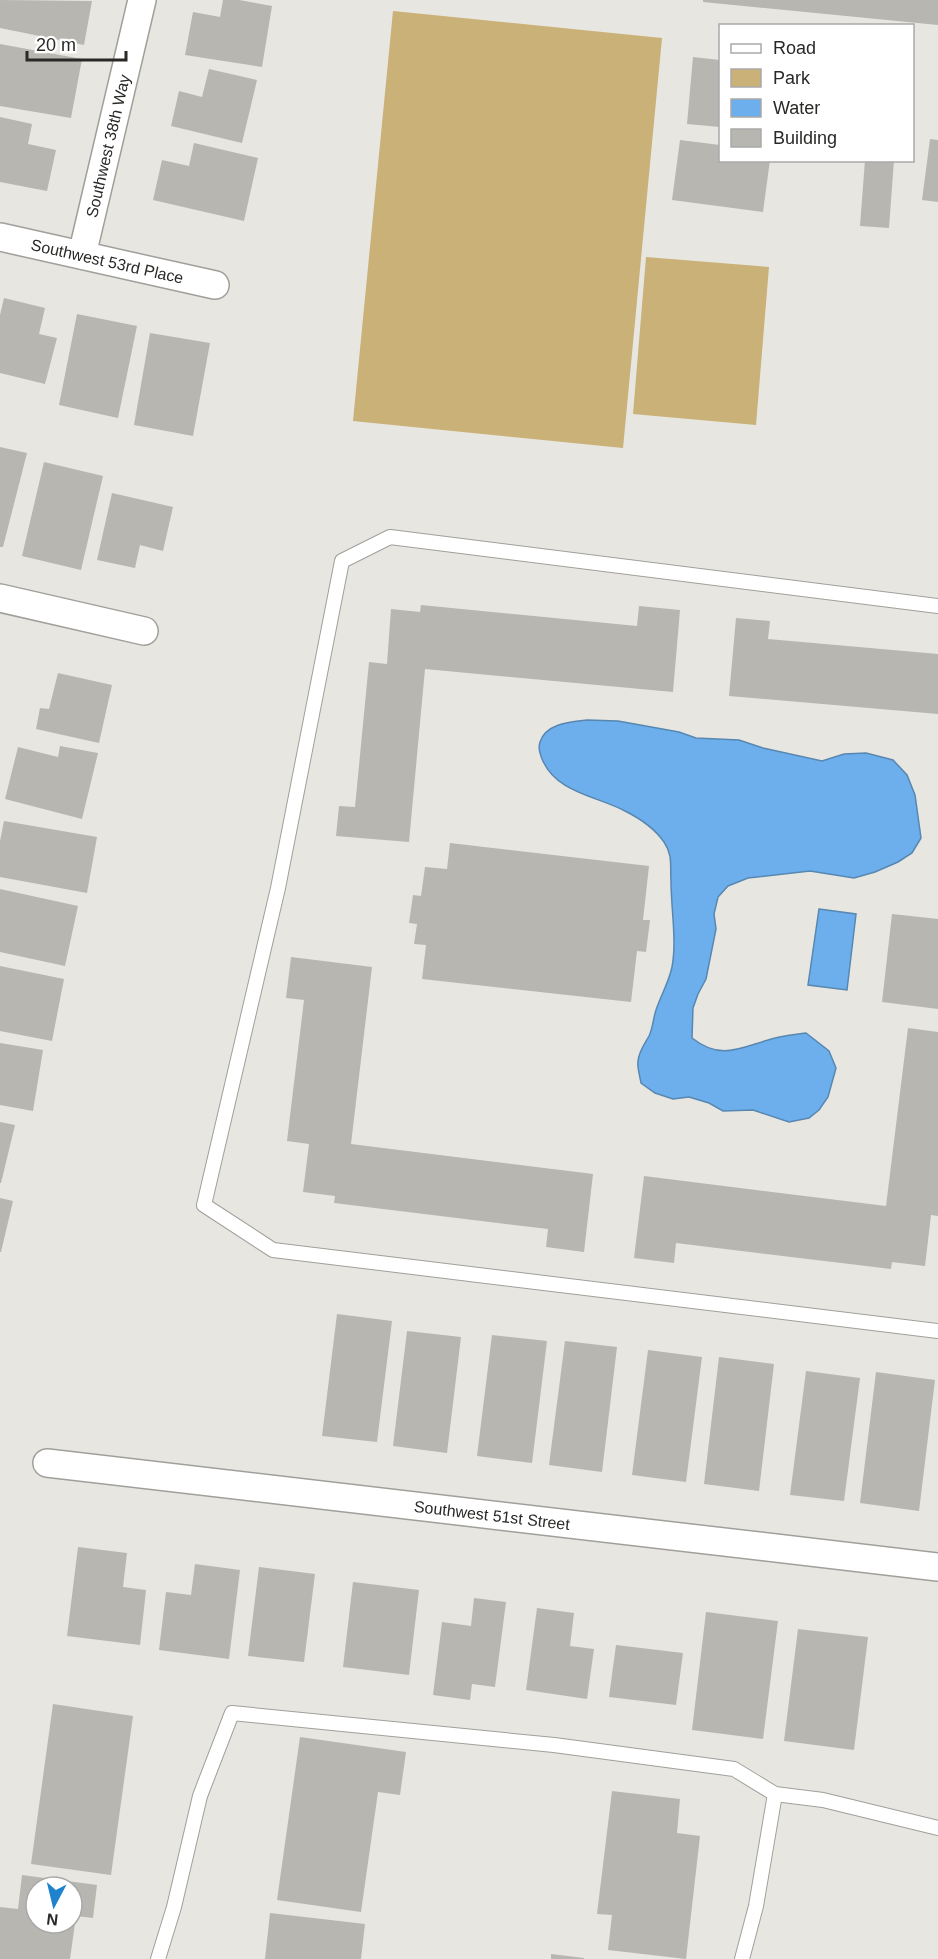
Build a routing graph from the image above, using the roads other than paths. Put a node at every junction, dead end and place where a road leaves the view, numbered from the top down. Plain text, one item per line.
1 (142, 0) edge
2 (0, 237) edge
3 (82, 255) junction
4 (215, 285) dead end
5 (1, 602) edge
6 (938, 606) edge
7 (144, 631) dead end
8 (938, 1331) edge
9 (47, 1463) dead end
10 (938, 1567) edge
11 (775, 1794) junction
12 (938, 1828) edge
13 (158, 1959) edge
14 (742, 1959) edge

1 - 3 street, Southwest 38th Way
2 - 3 street, Southwest 53rd Place
3 - 4 street, Southwest 53rd Place
5 - 7 street
6 - 8 lane
9 - 10 street, Southwest 51st Street
11 - 12 lane
11 - 13 lane
11 - 14 lane

